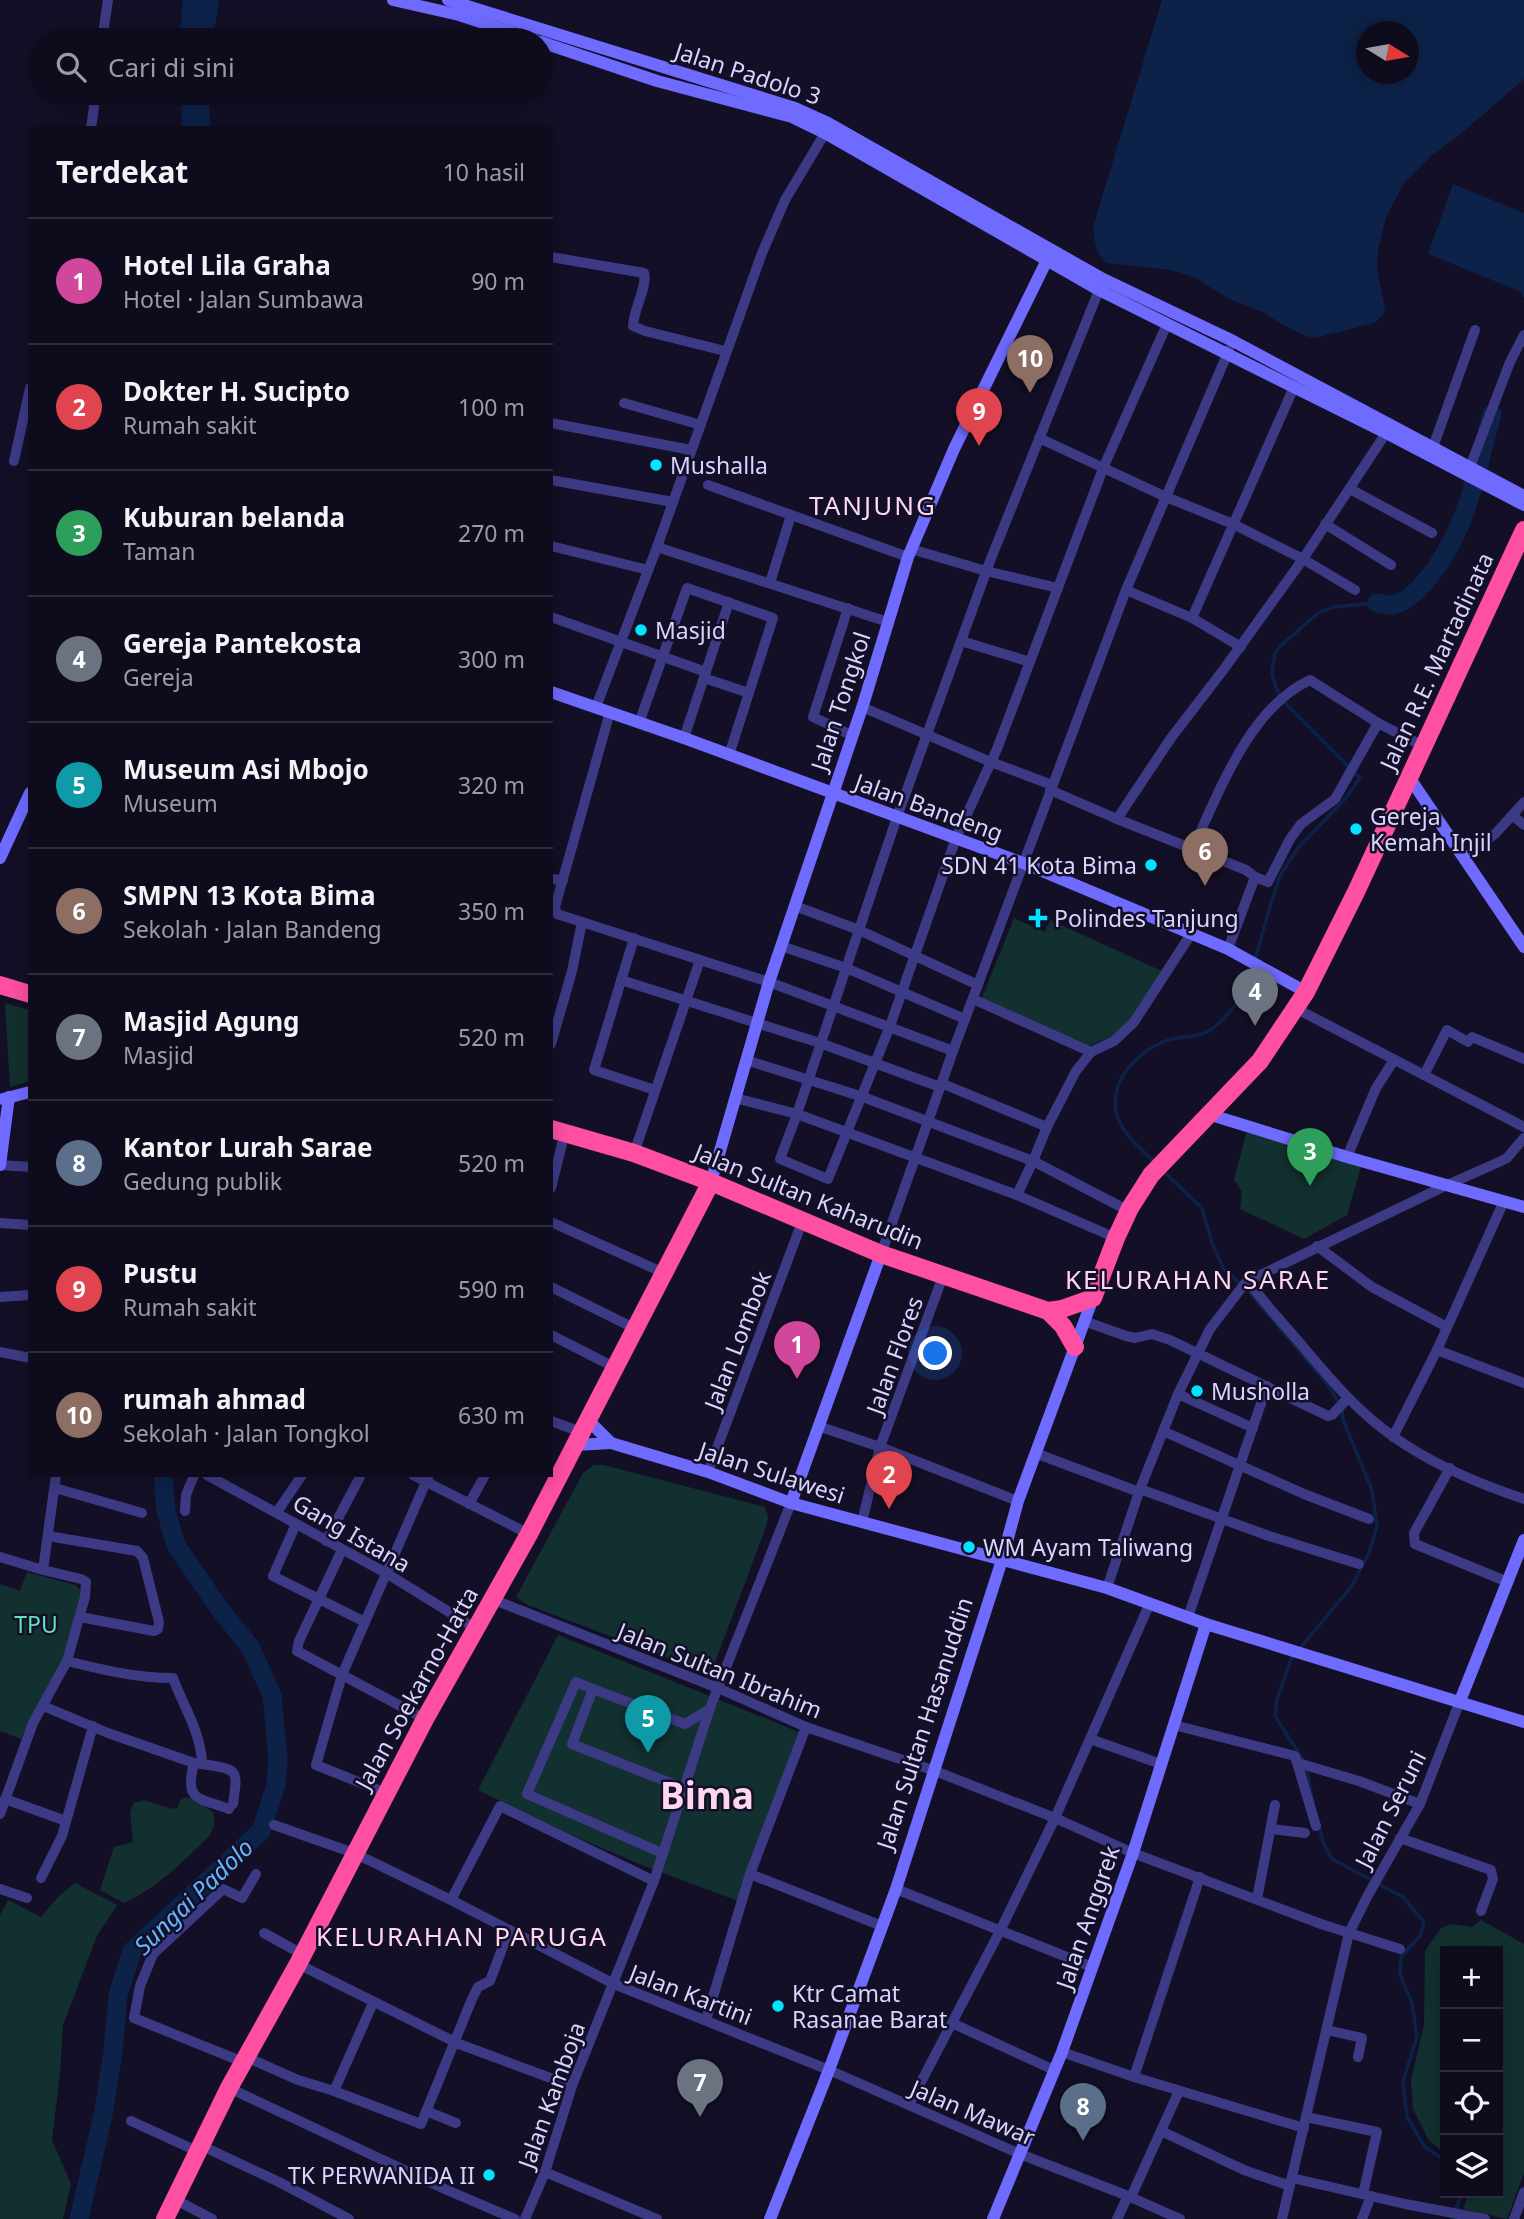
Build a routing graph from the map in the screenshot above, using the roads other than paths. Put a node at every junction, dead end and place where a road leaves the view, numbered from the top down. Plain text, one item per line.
1 (108, 0) edge
2 (393, 0) edge
3 (448, 0) edge
4 (104, 28) edge
5 (499, 28) edge
6 (526, 28) edge
7 (553, 38) edge
8 (553, 45) edge
9 (602, 55) junction
10 (94, 105) edge
11 (794, 113) junction
12 (91, 126) edge
13 (825, 133) junction
14 (853, 143) junction
15 (1048, 256) junction
16 (553, 257) edge
17 (1099, 290) junction
18 (1167, 324) junction
19 (1475, 330) dead end
20 (1524, 335) edge
21 (1230, 347) junction
22 (725, 351) junction
23 (1294, 387) junction
24 (28, 397) edge
25 (624, 403) dead end
26 (553, 423) edge
27 (701, 425) junction
28 (1386, 433) junction
29 (1039, 438) junction
30 (19, 439) junction
31 (28, 441) edge
32 (1433, 447) junction
33 (691, 450) junction
34 (14, 461) dead end
35 (1104, 466) junction
36 (1470, 471) junction
37 (553, 480) edge
38 (1486, 481) junction
39 (708, 485) dead end
40 (1350, 489) junction
41 (1166, 496) junction
42 (1524, 496) edge
43 (673, 502) junction
44 (1524, 505) edge
45 (791, 515) junction
46 (1233, 524) junction
47 (1325, 524) junction
48 (1524, 530) edge
49 (1432, 533) dead end
50 (553, 546) edge
51 (657, 547) junction
52 (910, 553) junction
53 (1303, 559) junction
54 (1391, 565) dead end
55 (648, 570) junction
56 (986, 571) junction
57 (770, 583) junction
58 (1058, 588) junction
59 (1126, 590) junction
60 (1355, 590) dead end
61 (729, 602) junction
62 (848, 608) junction
63 (553, 618) edge
64 (1192, 618) junction
65 (888, 622) junction
66 (961, 641) junction
67 (621, 642) junction
68 (1241, 647) junction
69 (661, 658) junction
70 (1030, 662) junction
71 (705, 675) junction
72 (553, 693) edge
73 (749, 693) junction
74 (862, 707) junction
75 (596, 708) junction
76 (610, 712) junction
77 (639, 723) junction
78 (1378, 723) junction
79 (851, 736) junction
80 (928, 736) junction
81 (684, 738) junction
82 (1423, 746) junction
83 (729, 755) junction
84 (991, 762) junction
85 (1409, 777) junction
86 (1051, 788) junction
87 (832, 793) junction
88 (28, 797) edge
89 (1524, 802) edge
90 (1513, 816) junction
91 (897, 817) junction
92 (1117, 819) junction
93 (1524, 825) edge
94 (956, 838) junction
95 (1192, 850) junction
96 (1464, 858) junction
97 (0, 859) edge
98 (1023, 863) junction
99 (1255, 877) junction
100 (553, 879) edge
101 (563, 880) junction
102 (795, 906) junction
103 (582, 922) junction
104 (859, 930) junction
105 (1191, 934) junction
106 (634, 938) junction
107 (781, 946) junction
108 (1524, 947) edge
109 (1228, 949) junction
110 (914, 954) junction
111 (700, 960) junction
112 (846, 968) junction
113 (621, 980) junction
114 (769, 982) junction
115 (0, 985) edge
116 (978, 985) junction
117 (902, 990) junction
118 (1306, 992) junction
119 (28, 993) edge
120 (972, 999) junction
121 (686, 1000) junction
122 (832, 1007) junction
123 (1296, 1009) junction
124 (965, 1019) junction
125 (756, 1023) junction
126 (890, 1026) junction
127 (553, 1037) edge
128 (820, 1043) junction
129 (953, 1051) junction
130 (1091, 1052) junction
131 (1524, 1059) edge
132 (746, 1060) junction
133 (1394, 1060) junction
134 (874, 1063) junction
135 (1424, 1075) junction
136 (808, 1080) junction
137 (941, 1085) junction
138 (655, 1090) junction
139 (28, 1092) edge
140 (863, 1097) junction
141 (4, 1098) edge
142 (735, 1098) junction
143 (797, 1114) junction
144 (1211, 1115) junction
145 (928, 1121) junction
146 (1524, 1126) edge
147 (1047, 1127) junction
148 (558, 1130) edge
149 (848, 1133) junction
150 (1524, 1138) edge
151 (634, 1153) junction
152 (1347, 1157) junction
153 (914, 1158) junction
154 (1032, 1161) junction
155 (0, 1165) edge
156 (28, 1167) edge
157 (553, 1171) edge
158 (711, 1182) junction
159 (1447, 1185) junction
160 (1017, 1195) junction
161 (1504, 1201) junction
162 (1524, 1207) edge
163 (1129, 1211) junction
164 (802, 1222) junction
165 (0, 1223) edge
166 (553, 1223) edge
167 (28, 1225) edge
168 (1116, 1238) junction
169 (1317, 1246) junction
170 (881, 1254) junction
171 (664, 1273) junction
172 (943, 1276) junction
173 (1244, 1285) junction
174 (553, 1288) edge
175 (28, 1295) edge
176 (0, 1297) edge
177 (1093, 1298) junction
178 (1048, 1311) junction
179 (1084, 1321) junction
180 (1447, 1327) junction
181 (636, 1329) junction
182 (553, 1336) edge
183 (1075, 1347) junction
184 (1437, 1350) junction
185 (0, 1352) edge
186 (1197, 1353) junction
187 (28, 1358) edge
188 (617, 1368) junction
189 (1524, 1383) edge
190 (1267, 1386) junction
191 (1178, 1394) junction
192 (1343, 1403) junction
193 (553, 1422) edge
194 (818, 1426) junction
195 (1253, 1429) junction
196 (1163, 1431) junction
197 (582, 1432) junction
198 (1392, 1437) junction
199 (611, 1443) junction
200 (880, 1447) junction
201 (1035, 1453) junction
202 (1240, 1467) junction
203 (1450, 1468) junction
204 (708, 1472) junction
205 (56, 1477) edge
206 (193, 1477) edge
207 (211, 1477) edge
208 (301, 1477) edge
209 (360, 1477) edge
210 (484, 1477) edge
211 (428, 1479) edge
212 (55, 1488) junction
213 (1139, 1491) junction
214 (1524, 1499) edge
215 (1018, 1502) junction
216 (791, 1503) junction
217 (469, 1504) junction
218 (185, 1511) dead end
219 (142, 1513) dead end
220 (277, 1513) junction
221 (1222, 1519) junction
222 (1369, 1519) dead end
223 (862, 1522) junction
224 (296, 1524) junction
225 (529, 1534) junction
226 (48, 1536) junction
227 (1524, 1540) edge
228 (326, 1541) junction
229 (342, 1550) junction
230 (0, 1558) edge
231 (1002, 1560) junction
232 (1359, 1564) dead end
233 (43, 1570) junction
234 (386, 1573) junction
235 (1508, 1581) junction
236 (1107, 1588) junction
237 (320, 1598) junction
238 (492, 1599) junction
239 (1150, 1603) junction
240 (80, 1617) junction
241 (1188, 1617) junction
242 (365, 1622) junction
243 (1206, 1624) junction
244 (475, 1628) junction
245 (67, 1661) junction
246 (342, 1675) junction
247 (718, 1688) junction
248 (593, 1689) junction
249 (1460, 1701) junction
250 (43, 1706) junction
251 (710, 1708) junction
252 (425, 1719) junction
253 (1524, 1722) edge
254 (1174, 1725) junction
255 (93, 1726) junction
256 (806, 1727) junction
257 (1090, 1739) junction
258 (1298, 1763) junction
259 (198, 1764) junction
260 (1161, 1764) junction
261 (935, 1772) junction
262 (684, 1788) junction
263 (386, 1793) junction
264 (3, 1802) edge
265 (1420, 1804) junction
266 (1275, 1805) dead end
267 (0, 1814) edge
268 (1055, 1818) junction
269 (66, 1821) junction
270 (274, 1825) dead end
271 (1316, 1826) dead end
272 (1271, 1829) junction
273 (1306, 1833) dead end
274 (1400, 1838) junction
275 (354, 1853) junction
276 (662, 1853) junction
277 (1133, 1853) junction
278 (256, 1874) dead end
279 (750, 1874) junction
280 (1200, 1877) junction
281 (41, 1878) dead end
282 (654, 1881) junction
283 (0, 1889) edge
284 (896, 1889) junction
285 (27, 1898) dead end
286 (1257, 1899) junction
287 (451, 1900) junction
288 (1481, 1911) dead end
289 (882, 1926) junction
290 (509, 1930) junction
291 (1000, 1931) junction
292 (264, 1933) dead end
293 (1349, 1933) junction
294 (1400, 1949) dead end
295 (300, 1959) junction
296 (1092, 1967) junction
297 (614, 1984) junction
298 (373, 2003) junction
299 (706, 2020) junction
300 (952, 2023) junction
301 (1327, 2030) junction
302 (456, 2042) junction
303 (1062, 2052) junction
304 (1358, 2057) dead end
305 (245, 2059) junction
306 (829, 2070) junction
307 (1054, 2070) junction
308 (1134, 2077) junction
309 (572, 2086) junction
310 (229, 2088) junction
311 (334, 2091) junction
312 (1179, 2091) junction
313 (909, 2105) junction
314 (426, 2111) junction
315 (1306, 2117) junction
316 (131, 2121) dead end
317 (456, 2123) dead end
318 (1304, 2128) junction
319 (1161, 2131) junction
320 (200, 2149) junction
321 (1020, 2154) junction
322 (545, 2172) junction
323 (1291, 2182) junction
324 (1524, 2192) edge
325 (1367, 2195) junction
326 (1129, 2196) junction
327 (176, 2200) junction
328 (653, 2218) edge
329 (165, 2219) edge
330 (212, 2219) edge
331 (349, 2219) edge
332 (515, 2219) edge
333 (525, 2219) edge
334 (770, 2219) edge
335 (993, 2219) edge
336 (1117, 2219) edge
337 (1180, 2219) edge
338 (1282, 2219) edge
339 (1362, 2219) edge
340 (1485, 2219) edge
341 (1514, 2219) edge

1 - 4 street
2 - 5 street
3 - 6 street, Jalan Padolo 3
7 - 9 street, Jalan Padolo 3
8 - 9 street, Jalan Padolo 3
9 - 11 street, Jalan Padolo 3
10 - 12 street
11 - 13 street, Jalan Padolo 3
11 - 14 street, Jalan Padolo 3
13 - 14 street, Jalan Padolo 3
13 - 22 street
14 - 15 street, Jalan Padolo 3
15 - 17 street
15 - 21 street
15 - 52 street, Jalan Tongkol
16 - 22 street
17 - 18 street
17 - 29 street
18 - 21 street
18 - 35 street
19 - 32 street
20 - 36 street
21 - 23 street
21 - 32 street
21 - 41 street
22 - 27 street
23 - 28 street
23 - 46 street
24 - 30 street
25 - 27 street
26 - 33 street
27 - 33 street
28 - 36 street
28 - 40 street
29 - 35 street
29 - 56 street
30 - 31 street
30 - 34 street
32 - 36 street
33 - 43 street
35 - 41 street
35 - 58 street
36 - 38 street
37 - 43 street
38 - 42 street
38 - 44 street
39 - 45 street
40 - 47 street
40 - 49 street
41 - 46 street
41 - 59 street
43 - 51 street
45 - 52 street
45 - 57 street
46 - 53 street
46 - 64 street
47 - 53 street
47 - 54 street
48 - 82 highway, Jalan R.E. Martadinata
50 - 55 street
51 - 55 street
51 - 57 street
52 - 56 street
52 - 65 street, Jalan Tongkol
53 - 60 street
53 - 68 street
55 - 67 street
56 - 58 street
56 - 66 street
57 - 62 street
58 - 70 street
59 - 64 street
59 - 86 street
61 - 69 street
61 - 71 street
61 - 73 street
62 - 65 street
62 - 79 street
63 - 67 street
64 - 68 street
65 - 74 street, Jalan Tongkol
66 - 70 street
66 - 80 street
67 - 69 street
67 - 75 street
68 - 92 street
69 - 71 street
69 - 77 street
70 - 84 street
71 - 73 street
71 - 81 street
72 - 75 street, Jalan Bandeng
73 - 83 street
74 - 79 street, Jalan Tongkol
74 - 80 street
75 - 76 street, Jalan Bandeng
76 - 77 street, Jalan Bandeng
76 - 101 street
77 - 81 street, Jalan Bandeng
78 - 82 street
78 - 95 street
78 - 99 street
79 - 87 street, Jalan Tongkol
80 - 84 street
80 - 91 street
81 - 83 street, Jalan Bandeng
82 - 85 highway, Jalan R.E. Martadinata
83 - 87 street, Jalan Bandeng
84 - 86 street
84 - 94 street
85 - 96 street
85 - 118 highway, Jalan R.E. Martadinata
86 - 92 street
86 - 98 street
87 - 91 street, Jalan Bandeng
87 - 102 street, Jalan Tongkol
88 - 97 street
89 - 90 street
90 - 93 street
90 - 96 street
91 - 94 street, Jalan Bandeng
91 - 104 street
92 - 95 street
94 - 98 street, Jalan Bandeng
94 - 110 street
95 - 99 street
96 - 108 street
98 - 105 street, Jalan Bandeng
98 - 116 street
99 - 109 street
100 - 101 street
101 - 103 street
102 - 104 street
102 - 107 street, Jalan Tongkol
103 - 106 street
103 - 127 street
104 - 110 street
104 - 112 street
105 - 109 street, Jalan Bandeng
105 - 130 street
106 - 111 street
106 - 113 street
107 - 112 street
107 - 114 street, Jalan Tongkol
109 - 118 street, Jalan Bandeng
110 - 116 street
110 - 117 street
111 - 114 street
111 - 121 street
112 - 117 street
112 - 122 street
113 - 121 street
113 - 138 street
114 - 122 street
114 - 125 street, Jalan Tongkol
115 - 119 highway
116 - 120 street
117 - 124 street
117 - 126 street
118 - 123 highway, Jalan R.E. Martadinata
120 - 124 street
120 - 130 street
121 - 125 street
121 - 138 street
122 - 126 street
122 - 128 street
123 - 133 street
123 - 144 highway, Jalan R.E. Martadinata
124 - 129 street
125 - 128 street
125 - 132 street, Jalan Tongkol
126 - 129 street
126 - 134 street
128 - 134 street
128 - 136 street
129 - 137 street
130 - 147 street
131 - 135 street
132 - 136 street
132 - 142 street, Jalan Tongkol
133 - 135 street
133 - 152 street
134 - 137 street
134 - 140 street
135 - 146 street
136 - 140 street
136 - 143 street
137 - 145 street
137 - 147 street
138 - 151 street
139 - 141 street
140 - 145 street
140 - 149 street
141 - 155 street
142 - 143 street
142 - 158 street, Jalan Tongkol
143 - 149 street
143 - 149 street
144 - 152 street
144 - 163 highway, Jalan R.E. Martadinata
145 - 153 street
145 - 154 street
147 - 154 street
148 - 151 highway, Jalan Sultan Kaharudin
148 - 157 street
149 - 153 street
150 - 159 street
151 - 158 highway, Jalan Sultan Kaharudin
152 - 159 street
153 - 160 street
153 - 170 street
154 - 160 street
154 - 163 street
155 - 156 street
158 - 164 highway, Jalan Sultan Kaharudin
158 - 171 highway, Jalan Soekarno-Hatta
159 - 161 street
159 - 169 street
160 - 168 street
161 - 162 street
161 - 180 street
163 - 168 highway, Jalan Sultan Hasanuddin
164 - 170 highway, Jalan Sultan Kaharudin
164 - 204 street, Jalan Lombok
165 - 167 street
166 - 171 street
168 - 177 highway, Jalan Sultan Hasanuddin
169 - 173 street
169 - 180 street
170 - 172 highway, Jalan Sultan Kaharudin
170 - 194 street
171 - 181 highway, Jalan Soekarno-Hatta
172 - 178 highway, Jalan Sultan Kaharudin
172 - 200 street, Jalan Flores
173 - 186 street
173 - 192 street
174 - 181 street
175 - 176 street
177 - 178 highway
177 - 179 street, Jalan Sultan Hasanuddin
178 - 183 highway
179 - 183 street, Jalan Sultan Hasanuddin
179 - 186 street
180 - 184 street
181 - 188 highway, Jalan Soekarno-Hatta
182 - 188 street
183 - 201 street, Jalan Sultan Hasanuddin
184 - 189 street
184 - 198 street
185 - 187 street
186 - 190 street
186 - 191 street
188 - 197 highway, Jalan Soekarno-Hatta
190 - 192 street
190 - 195 street
191 - 195 street
191 - 196 street
192 - 198 street
193 - 197 street
194 - 200 street
194 - 216 street
195 - 202 street
196 - 202 street
196 - 213 street
197 - 199 street, Jalan Sulawesi
197 - 199 street, Jalan Sulawesi
197 - 225 highway, Jalan Soekarno-Hatta
198 - 203 street
199 - 204 street, Jalan Sulawesi
200 - 215 street
200 - 223 street, Jalan Flores
201 - 213 street
201 - 215 street, Jalan Sultan Hasanuddin
202 - 221 street
202 - 222 street
203 - 214 street
203 - 235 street
204 - 216 street, Jalan Sulawesi
205 - 212 street
206 - 218 street
207 - 220 street, Gang Istana
208 - 220 street
209 - 228 street
210 - 217 street
211 - 217 street
211 - 234 street
212 - 219 street
212 - 226 street
213 - 221 street
213 - 236 street
215 - 231 street, Jalan Sultan Hasanuddin
216 - 223 street, Jalan Sulawesi
216 - 247 street, Jalan Kamboja
217 - 225 street
220 - 224 street, Gang Istana
221 - 232 street
221 - 241 street
223 - 231 street, Jalan Sulawesi
224 - 228 street, Gang Istana
224 - 237 street
225 - 238 highway, Jalan Soekarno-Hatta
226 - 233 street
226 - 240 street
227 - 235 street
228 - 229 street, Gang Istana
229 - 234 street, Gang Istana
229 - 237 street
230 - 233 street
231 - 236 street, Jalan Sulawesi
231 - 261 street, Jalan Sultan Hasanuddin
233 - 240 street
234 - 242 street
234 - 244 street, Gang Istana
235 - 249 street
236 - 239 street, Jalan Sulawesi
237 - 242 street
237 - 246 street
238 - 244 highway, Jalan Soekarno-Hatta
238 - 247 street, Jalan Sultan Ibrahim
239 - 241 street, Jalan Sulawesi
239 - 257 street
240 - 245 street
241 - 243 street, Jalan Sulawesi
242 - 246 street
243 - 249 street, Jalan Sulawesi
243 - 254 street, Jalan Anggrek
244 - 252 highway, Jalan Soekarno-Hatta
245 - 250 street
245 - 259 street
246 - 252 street
246 - 263 street
247 - 251 street, Jalan Kamboja
247 - 256 street, Jalan Sultan Ibrahim
248 - 251 street
248 - 262 street
248 - 276 street
249 - 253 street, Jalan Sulawesi
249 - 265 street, Jalan Seruni
250 - 255 street
250 - 264 street
251 - 262 street, Jalan Kamboja
252 - 263 highway, Jalan Soekarno-Hatta
254 - 258 street
254 - 260 street, Jalan Anggrek
255 - 259 street
255 - 269 street
256 - 261 street, Jalan Sultan Ibrahim
256 - 279 street
257 - 260 street
257 - 268 street
258 - 265 street
258 - 271 street
259 - 259 street
260 - 277 street, Jalan Anggrek
261 - 268 street, Jalan Sultan Ibrahim
261 - 284 street, Jalan Sultan Hasanuddin
262 - 276 street, Jalan Kamboja
263 - 275 highway, Jalan Soekarno-Hatta
264 - 267 street
264 - 269 street
265 - 274 street, Jalan Seruni
266 - 272 street
268 - 277 street, Jalan Sultan Ibrahim
268 - 291 street
269 - 281 street
270 - 275 street, Jalan Kartini
272 - 273 street
272 - 286 street
274 - 288 street
274 - 293 street, Jalan Seruni
275 - 287 street, Jalan Kartini
275 - 295 highway, Jalan Soekarno-Hatta
276 - 282 street, Jalan Kamboja
277 - 280 street, Jalan Sultan Ibrahim
277 - 296 street, Jalan Anggrek
278 - 305 street
279 - 289 street
279 - 299 street
280 - 286 street, Jalan Sultan Ibrahim
280 - 308 street
282 - 287 street
282 - 297 street, Jalan Kamboja
283 - 285 street
284 - 289 street, Jalan Sultan Hasanuddin
284 - 291 street
286 - 293 street, Jalan Sultan Ibrahim
287 - 290 street, Jalan Kartini
289 - 306 street, Jalan Sultan Hasanuddin
290 - 297 street, Jalan Kartini
290 - 302 street
291 - 296 street
291 - 300 street
292 - 295 street
293 - 294 street, Jalan Sultan Ibrahim
293 - 301 street, Jalan Seruni
295 - 298 street
295 - 305 highway, Jalan Soekarno-Hatta
296 - 303 street, Jalan Anggrek
297 - 299 street, Jalan Kartini
297 - 309 street, Jalan Kamboja
298 - 302 street
298 - 311 street
299 - 306 street, Jalan Kartini
300 - 307 street
300 - 313 street
301 - 304 street
301 - 315 street, Jalan Seruni
302 - 309 street
302 - 314 street
303 - 307 street, Jalan Anggrek
303 - 308 street
305 - 310 highway, Jalan Soekarno-Hatta
305 - 311 street
306 - 313 street, Jalan Mawar
306 - 334 street, Jalan Sultan Hasanuddin
307 - 321 street, Jalan Anggrek
308 - 312 street
309 - 322 street, Jalan Kamboja
310 - 320 highway, Jalan Soekarno-Hatta
310 - 332 street
311 - 314 street
312 - 318 street
312 - 319 street
313 - 321 street, Jalan Mawar
314 - 317 street
315 - 318 street, Jalan Seruni
315 - 325 street
316 - 320 street
318 - 323 street, Jalan Seruni
319 - 323 street
319 - 326 street
320 - 327 highway, Jalan Soekarno-Hatta
320 - 331 street
321 - 326 street, Jalan Mawar
321 - 335 street, Jalan Anggrek
322 - 328 street
322 - 333 street, Jalan Kamboja
323 - 325 street
323 - 338 street, Jalan Seruni
324 - 341 street
325 - 339 street
325 - 340 street
326 - 336 street
326 - 337 street, Jalan Mawar
327 - 329 highway, Jalan Soekarno-Hatta
327 - 330 street

